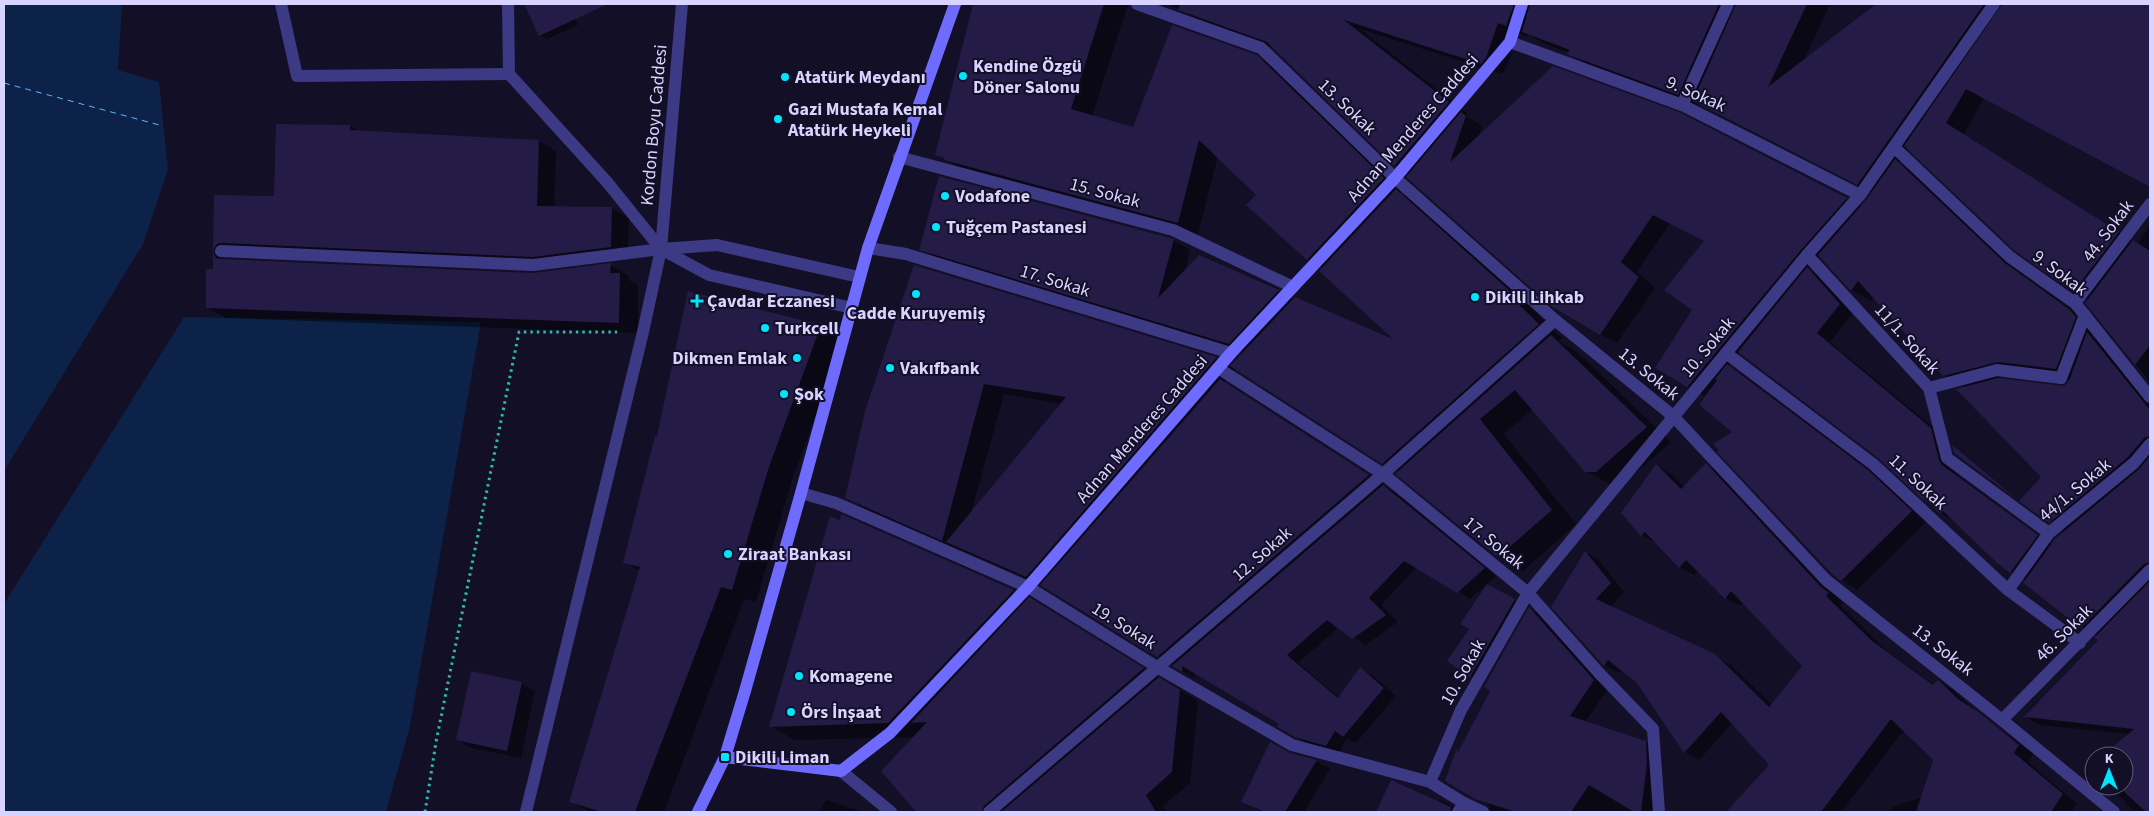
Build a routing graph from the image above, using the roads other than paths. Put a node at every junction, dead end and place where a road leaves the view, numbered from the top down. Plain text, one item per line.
1 (281, 4) edge
2 (508, 4) edge
3 (682, 4) edge
4 (955, 4) edge
5 (1136, 4) edge
6 (1522, 4) edge
7 (1728, 4) edge
8 (1994, 4) edge
9 (1510, 42) junction
10 (509, 74) junction
11 (1682, 105) junction
12 (1894, 147) junction
13 (899, 157) junction
14 (1395, 178) junction
15 (1860, 195) junction
16 (2150, 204) edge
17 (868, 248) junction
18 (661, 249) junction
19 (221, 251) dead end
20 (1807, 255) junction
21 (860, 278) junction
22 (1293, 287) junction
23 (2076, 303) junction
24 (852, 308) junction
25 (2085, 315) junction
26 (1555, 320) junction
27 (1231, 353) junction
28 (1726, 353) junction
29 (1218, 368) junction
30 (1930, 388) junction
31 (2150, 397) edge
32 (1673, 416) junction
33 (2150, 444) edge
34 (1383, 474) junction
35 (801, 493) junction
36 (2049, 533) junction
37 (2150, 570) edge
38 (1028, 587) junction
39 (2008, 590) junction
40 (1528, 593) junction
41 (2080, 643) junction
42 (1157, 667) junction
43 (2002, 720) junction
44 (725, 757) junction
45 (841, 771) junction
46 (1430, 782) junction
47 (1461, 808) edge
48 (526, 812) edge
49 (698, 812) edge
50 (891, 812) edge
51 (989, 812) edge
52 (1483, 812) edge
53 (1659, 812) edge
54 (2114, 812) edge

1 - 10 street
2 - 10 street
3 - 18 street, Kordon Boyu Caddesi
4 - 13 street
5 - 14 street, 13. Sokak
6 - 9 street, Adnan Menderes Caddesi
7 - 11 street
8 - 12 street, 10. Sokak
9 - 11 street, 9. Sokak
9 - 14 street, Adnan Menderes Caddesi
10 - 18 street
11 - 15 street, 9. Sokak
12 - 15 street, 10. Sokak
12 - 23 street, 9. Sokak
13 - 17 street
13 - 22 street, 15. Sokak
14 - 22 street, Adnan Menderes Caddesi
14 - 26 street, 13. Sokak
15 - 20 street, 10. Sokak
16 - 23 street, 44. Sokak
17 - 21 street
17 - 27 street, 17. Sokak
18 - 19 street
18 - 21 street
18 - 24 street
18 - 48 street, Kordon Boyu Caddesi
20 - 28 street, 10. Sokak
20 - 30 street, 11/1. Sokak
21 - 24 street
22 - 27 street, Adnan Menderes Caddesi
23 - 25 street, 9. Sokak
24 - 35 street
25 - 30 street
25 - 31 street, 9. Sokak
26 - 32 street, 13. Sokak
26 - 34 street, 12. Sokak
27 - 29 street, Adnan Menderes Caddesi
28 - 32 street, 10. Sokak
28 - 39 street, 11. Sokak
29 - 34 street, 17. Sokak
29 - 38 street, Adnan Menderes Caddesi
30 - 36 street, 11/1. Sokak
32 - 40 street, 10. Sokak
32 - 43 street, 13. Sokak
33 - 36 street, 44/1. Sokak
34 - 40 street, 17. Sokak
34 - 42 street, 12. Sokak
35 - 38 street, 19. Sokak
35 - 44 street
36 - 39 street, 44/1. Sokak
37 - 41 street, 46. Sokak
38 - 42 street, 19. Sokak
38 - 45 street, Adnan Menderes Caddesi
39 - 41 street, 11. Sokak
40 - 46 street, 10. Sokak
40 - 53 street, 17. Sokak
41 - 43 street, 46. Sokak
42 - 46 street, 19. Sokak
42 - 51 street, 12. Sokak
43 - 54 street, 13. Sokak
44 - 45 street
44 - 49 street
45 - 50 street
46 - 47 street
47 - 52 street

